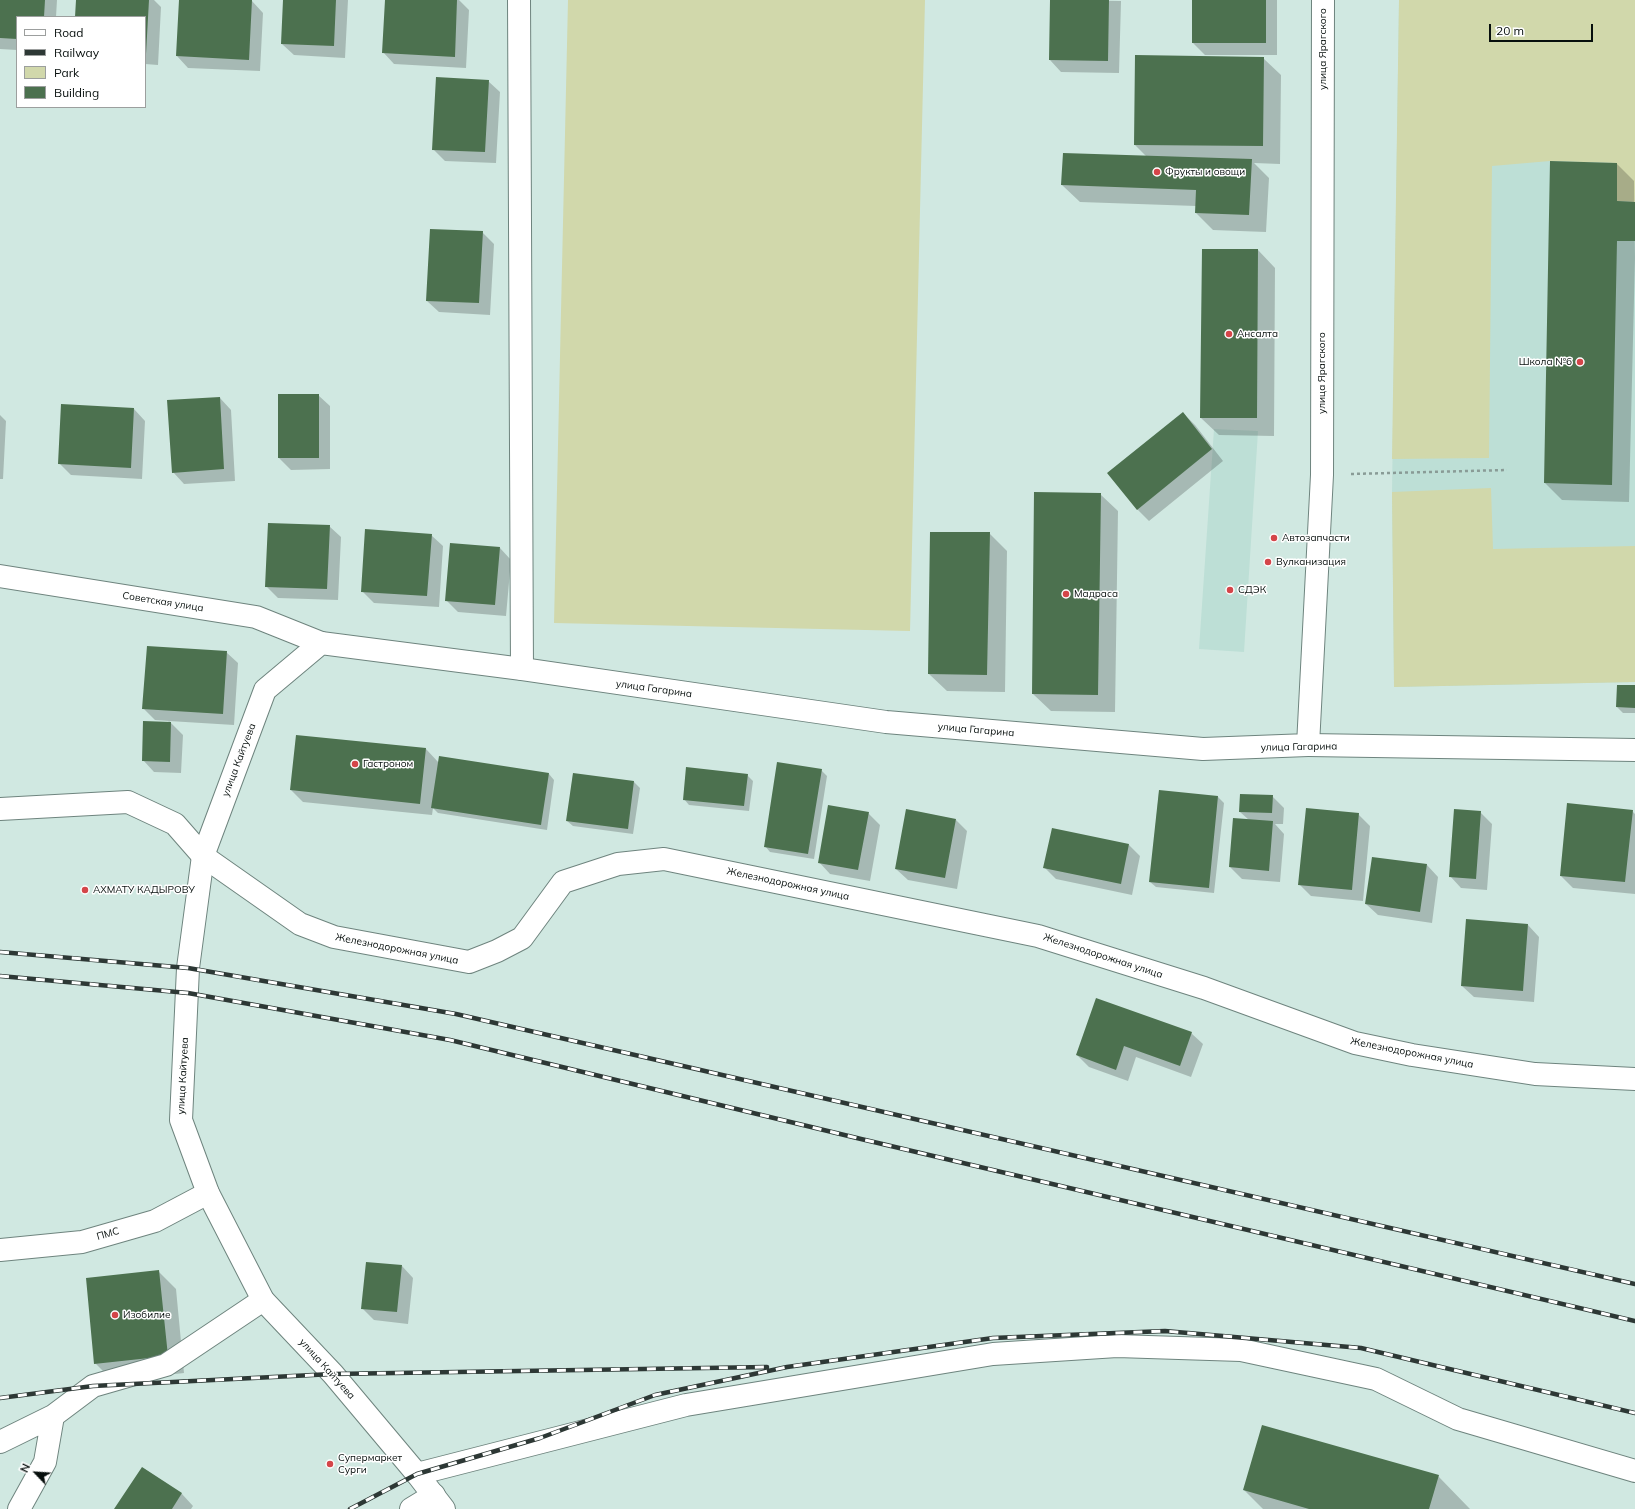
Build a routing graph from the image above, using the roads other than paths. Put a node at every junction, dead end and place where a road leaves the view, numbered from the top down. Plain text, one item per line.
1 (518, 0) edge
2 (1323, 0) edge
3 (0, 576) edge
4 (321, 643) junction
5 (522, 669) junction
6 (1308, 746) junction
7 (1635, 750) edge
8 (0, 809) edge
9 (203, 856) junction
10 (1635, 1079) edge
11 (208, 1193) junction
12 (0, 1250) edge
13 (263, 1300) junction
14 (54, 1416) junction
15 (0, 1442) edge
16 (1635, 1471) edge
17 (417, 1474) junction
18 (439, 1502) edge
19 (19, 1509) edge
20 (411, 1509) edge

1 - 5 street
2 - 6 street, улица Ярагского
3 - 4 street, Советская улица
4 - 5 street, улица Гагарина
4 - 9 street, улица Кайтуева
5 - 6 street, улица Гагарина
6 - 7 street, улица Гагарина
8 - 9 street, Железнодорожная улица
9 - 10 street, Железнодорожная улица
9 - 11 street, улица Кайтуева
11 - 12 street, ПМС
11 - 13 street, улица Кайтуева
13 - 14 street
13 - 17 street, улица Кайтуева
14 - 15 street
14 - 19 street
16 - 17 street
17 - 18 street, улица Кайтуева
18 - 20 street

